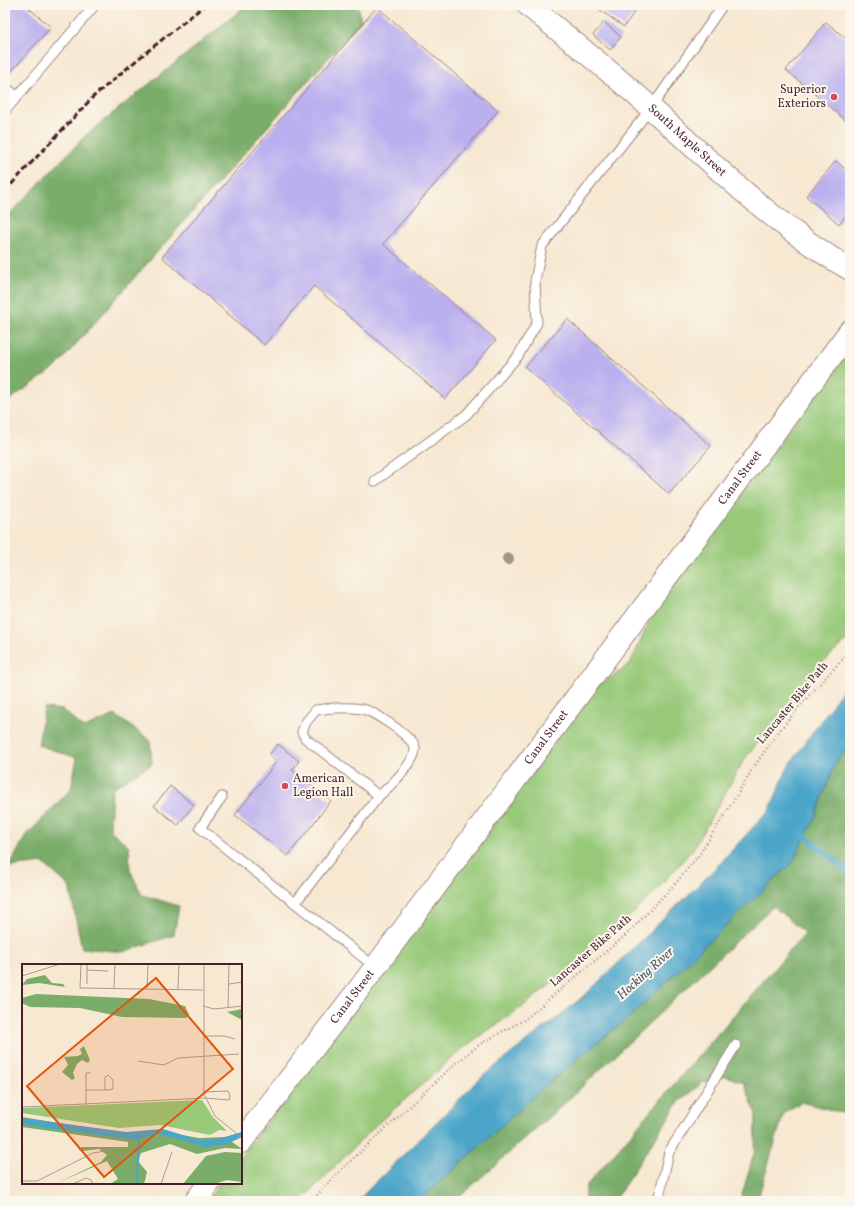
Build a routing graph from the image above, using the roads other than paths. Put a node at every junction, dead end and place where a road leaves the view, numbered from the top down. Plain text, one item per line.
1 (95, 5) edge
2 (723, 5) edge
3 (535, 7) edge
4 (5, 86) edge
5 (17, 97) junction
6 (652, 108) junction
7 (5, 111) edge
8 (848, 265) edge
9 (850, 331) edge
10 (375, 481) dead end
11 (379, 796) junction
12 (222, 797) dead end
13 (295, 902) junction
14 (375, 967) junction
15 (736, 1045) dead end
16 (242, 1141) edge
17 (209, 1184) edge
18 (196, 1201) edge
19 (658, 1201) edge

1 - 5 lane
2 - 6 lane
3 - 6 street, South Maple Street
4 - 5 lane
5 - 7 lane
6 - 8 street, South Maple Street
6 - 10 lane
9 - 14 street, Canal Street
11 - 11 lane
11 - 13 lane
12 - 13 lane
13 - 14 lane
14 - 16 street, Canal Street
15 - 19 lane
17 - 18 street

